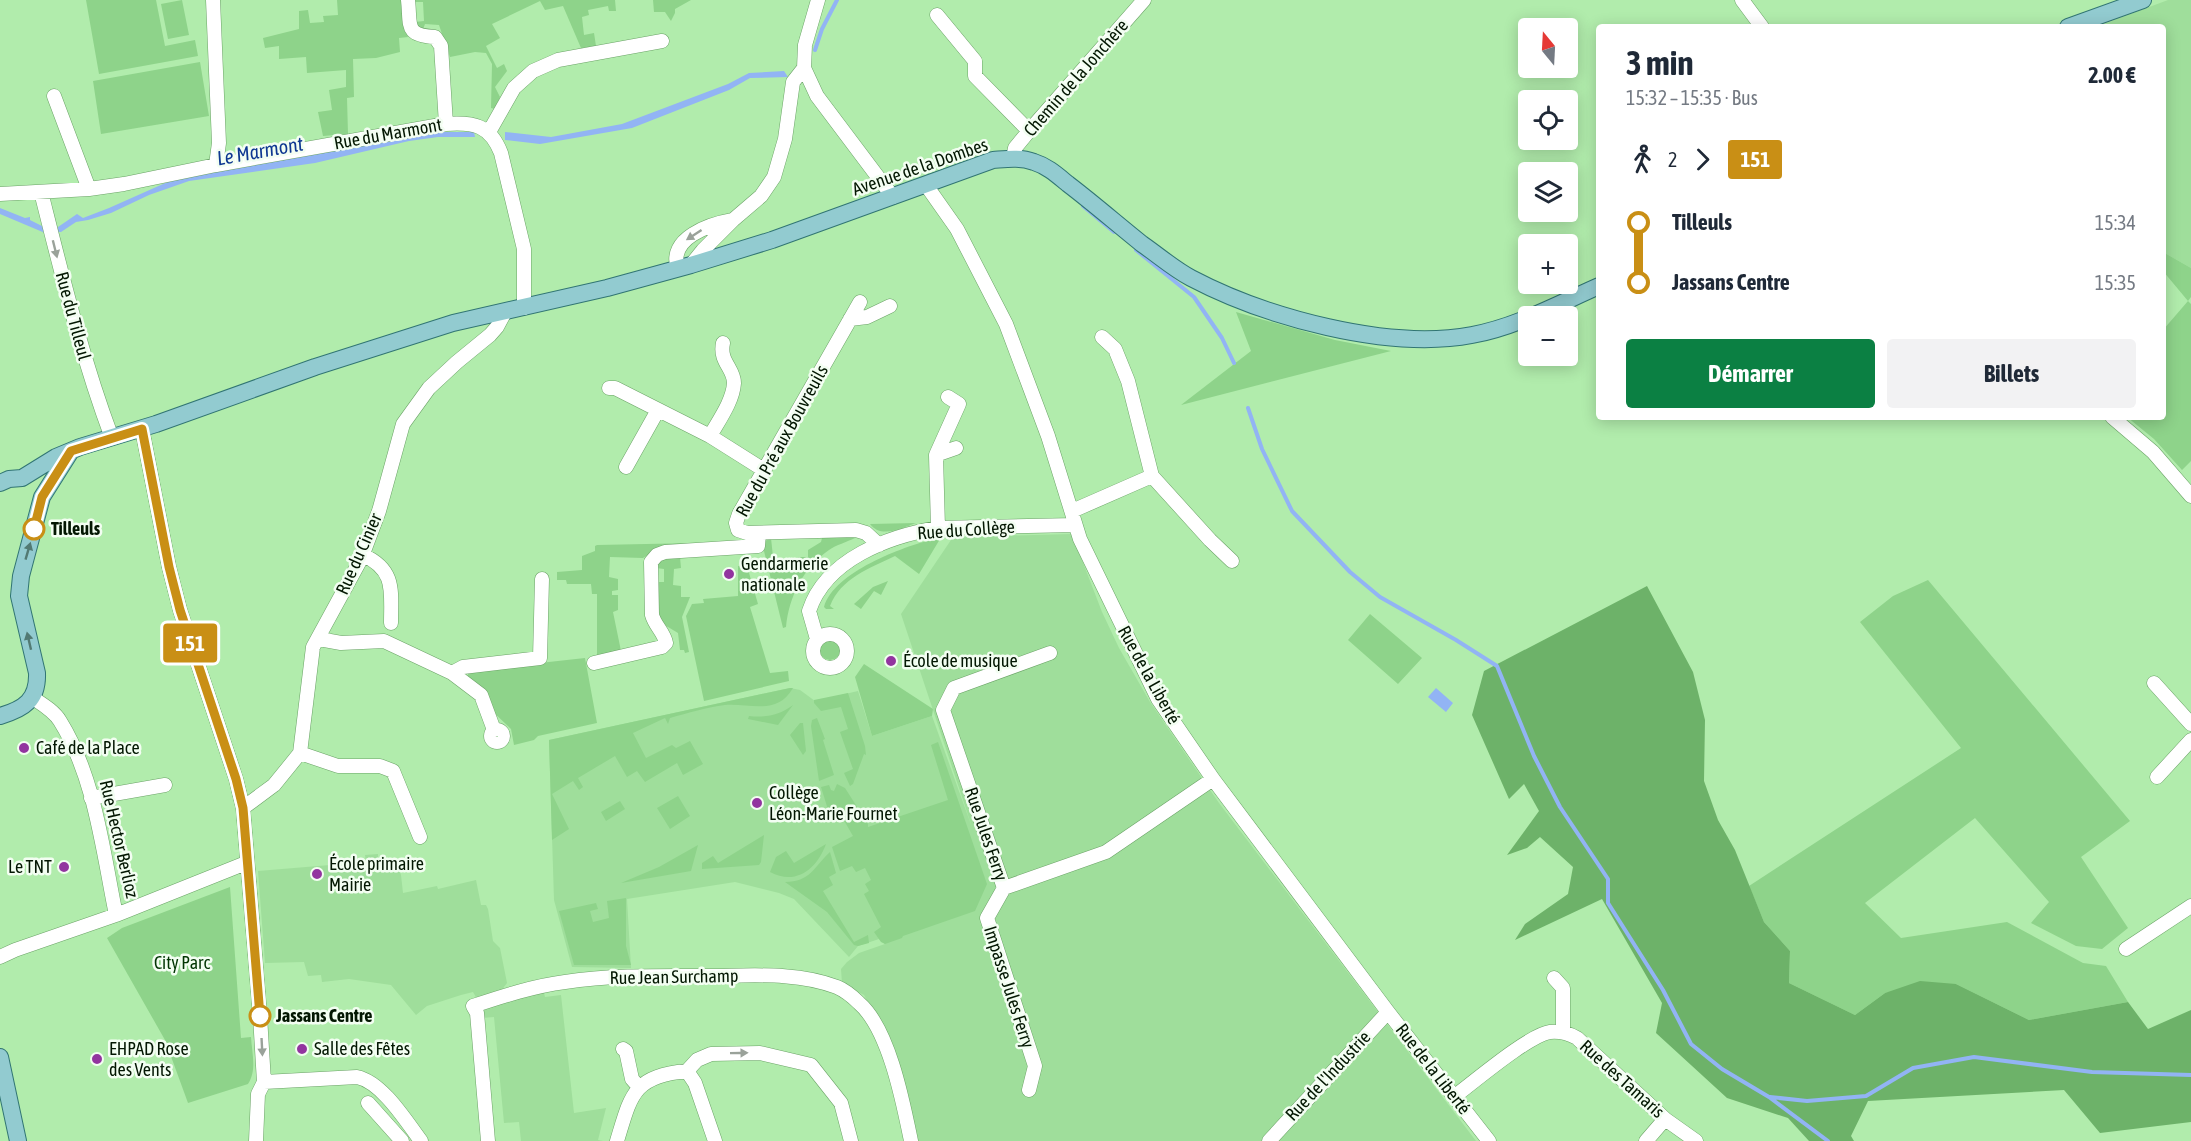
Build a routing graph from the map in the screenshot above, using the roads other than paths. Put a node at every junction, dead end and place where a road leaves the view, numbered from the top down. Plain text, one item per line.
1 (213, 0) edge
2 (408, 0) edge
3 (818, 0) edge
4 (1144, 0) edge
5 (1742, 0) edge
6 (2119, 0) edge
7 (2143, 0) edge
8 (937, 15) dead end
9 (1760, 24) edge
10 (2067, 24) edge
11 (2076, 24) edge
12 (662, 41) dead end
13 (804, 68) junction
14 (54, 96) dead end
15 (446, 124) junction
16 (1029, 131) junction
17 (489, 132) junction
18 (1013, 158) junction
19 (216, 165) junction
20 (926, 186) junction
21 (88, 189) junction
22 (41, 192) junction
23 (0, 194) edge
24 (893, 197) junction
25 (733, 220) junction
26 (685, 267) junction
27 (1596, 286) edge
28 (860, 302) dead end
29 (890, 306) dead end
30 (524, 308) junction
31 (505, 312) junction
32 (850, 320) junction
33 (1102, 338) dead end
34 (723, 343) dead end
35 (609, 388) dead end
36 (948, 397) dead end
37 (658, 410) junction
38 (2116, 420) edge
39 (142, 429) junction
40 (710, 436) junction
41 (112, 438) junction
42 (956, 448) dead end
43 (71, 451) junction
44 (936, 455) junction
45 (626, 467) dead end
46 (764, 470) junction
47 (1152, 476) junction
48 (22, 478) junction
49 (0, 483) edge
50 (2191, 496) edge
51 (42, 497) junction
52 (1072, 511) junction
53 (1075, 525) junction
54 (938, 528) junction
55 (759, 533) junction
56 (879, 544) junction
57 (363, 555) junction
58 (1232, 561) dead end
59 (542, 579) dead end
60 (391, 623) dead end
61 (319, 639) junction
62 (817, 639) dead end
63 (1050, 653) dead end
64 (594, 663) dead end
65 (452, 673) junction
66 (2154, 683) dead end
67 (33, 698) junction
68 (0, 716) edge
69 (2191, 723) edge
70 (494, 730) dead end
71 (2191, 740) edge
72 (300, 753) junction
73 (2157, 777) dead end
74 (1213, 779) junction
75 (165, 786) dead end
76 (91, 798) junction
77 (243, 808) junction
78 (420, 837) dead end
79 (246, 863) junction
80 (1004, 888) junction
81 (2191, 906) edge
82 (116, 915) junction
83 (0, 948) edge
84 (2126, 949) dead end
85 (15, 950) junction
86 (0, 957) edge
87 (1554, 978) dead end
88 (1388, 1012) junction
89 (1563, 1032) junction
90 (623, 1049) dead end
91 (0, 1057) edge
92 (687, 1071) junction
93 (264, 1082) junction
94 (639, 1087) junction
95 (1029, 1089) dead end
96 (0, 1095) edge
97 (1455, 1096) junction
98 (368, 1103) dead end
99 (1665, 1119) junction
100 (11, 1141) edge
101 (18, 1141) edge
102 (256, 1141) edge
103 (402, 1141) edge
104 (422, 1141) edge
105 (488, 1141) edge
106 (617, 1141) edge
107 (715, 1141) edge
108 (850, 1141) edge
109 (911, 1141) edge
110 (1269, 1141) edge
111 (1489, 1141) edge
112 (1646, 1141) edge
113 (1696, 1141) edge

1 - 19 street
2 - 15 street
3 - 13 street
4 - 16 street, Chemin de la Jonchère
5 - 9 street
6 - 10 main road
7 - 11 main road
8 - 16 street
12 - 17 street
13 - 24 street
13 - 25 street
14 - 21 street
15 - 17 street, Rue du Marmont
15 - 19 street, Rue du Marmont
16 - 18 street, Chemin de la Jonchère
17 - 30 street
18 - 20 main road, Avenue de la Dombes
18 - 27 main road, Avenue de la Dombes
19 - 21 street, Rue du Marmont
20 - 24 main road, Avenue de la Dombes
20 - 52 street, Rue de la Liberté
21 - 22 street, Rue du Marmont
22 - 23 street, Rue du Marmont
22 -> 41 street, Rue du Tilleul
24 - 26 main road, Avenue de la Dombes
25 - 26 street
25 -> 26 street
26 - 30 main road, Avenue de la Dombes
28 - 32 street, Rue du Pré aux Bouvreuils
29 - 32 street
30 - 31 main road, Avenue de la Dombes
31 - 39 main road, Avenue de la Dombes
31 - 57 street, Rue du Cinier
32 - 46 street, Rue du Pré aux Bouvreuils
33 - 47 street
34 - 40 street
35 - 37 street
36 - 44 street
37 - 40 street
37 - 45 street
38 - 50 street
39 - 41 main road, Avenue de la Dombes
39 - 77 street
40 - 46 street
41 - 43 main road, Avenue de la Dombes
42 - 44 street
43 - 48 main road
43 - 51 main road
44 - 54 street
46 - 55 street, Rue du Pré aux Bouvreuils
47 - 52 street
47 - 58 street
48 - 49 main road
48 - 51 main road
67 -> 51 main road
52 - 53 street, Rue de la Liberté
53 - 54 street, Rue du Collège
53 - 74 street, Rue de la Liberté
54 - 56 street, Rue du Collège
55 - 56 street, Rue du Pré aux Bouvreuils
55 - 64 street
56 - 62 street, Rue du Collège
57 - 60 street
57 - 61 street, Rue du Cinier
59 - 65 street
61 - 65 street
61 - 72 street, Rue du Cinier
63 - 80 street, Rue Jules Ferry
65 - 70 street
66 - 69 street
67 - 68 main road
67 - 76 street, Rue Hector Berlioz
71 - 73 street
72 - 77 street
72 - 78 street
74 - 80 street, Rue Jules Ferry
74 - 88 street, Rue de la Liberté
75 - 76 street
76 - 82 street, Rue Hector Berlioz
77 - 79 street
79 - 82 street
79 -> 93 street
80 - 95 street, Impasse Jules Ferry
81 - 84 street
82 - 85 street
83 - 85 street
85 - 86 street
87 - 89 street
88 - 97 street, Rue de la Liberté
88 - 110 street, Rue de l'Industrie
89 - 97 street, Rue des Tamaris
89 - 99 street, Rue des Tamaris
90 - 94 street
91 - 101 main road
92 - 94 street
92 - 107 street
92 -> 108 street
93 - 102 street
93 - 104 street
94 - 106 street
96 - 100 main road
97 - 111 street, Rue de la Liberté
98 - 103 street
99 - 112 street
99 - 113 street, Rue des Tamaris
105 - 109 street, Rue Jean Surchamp

